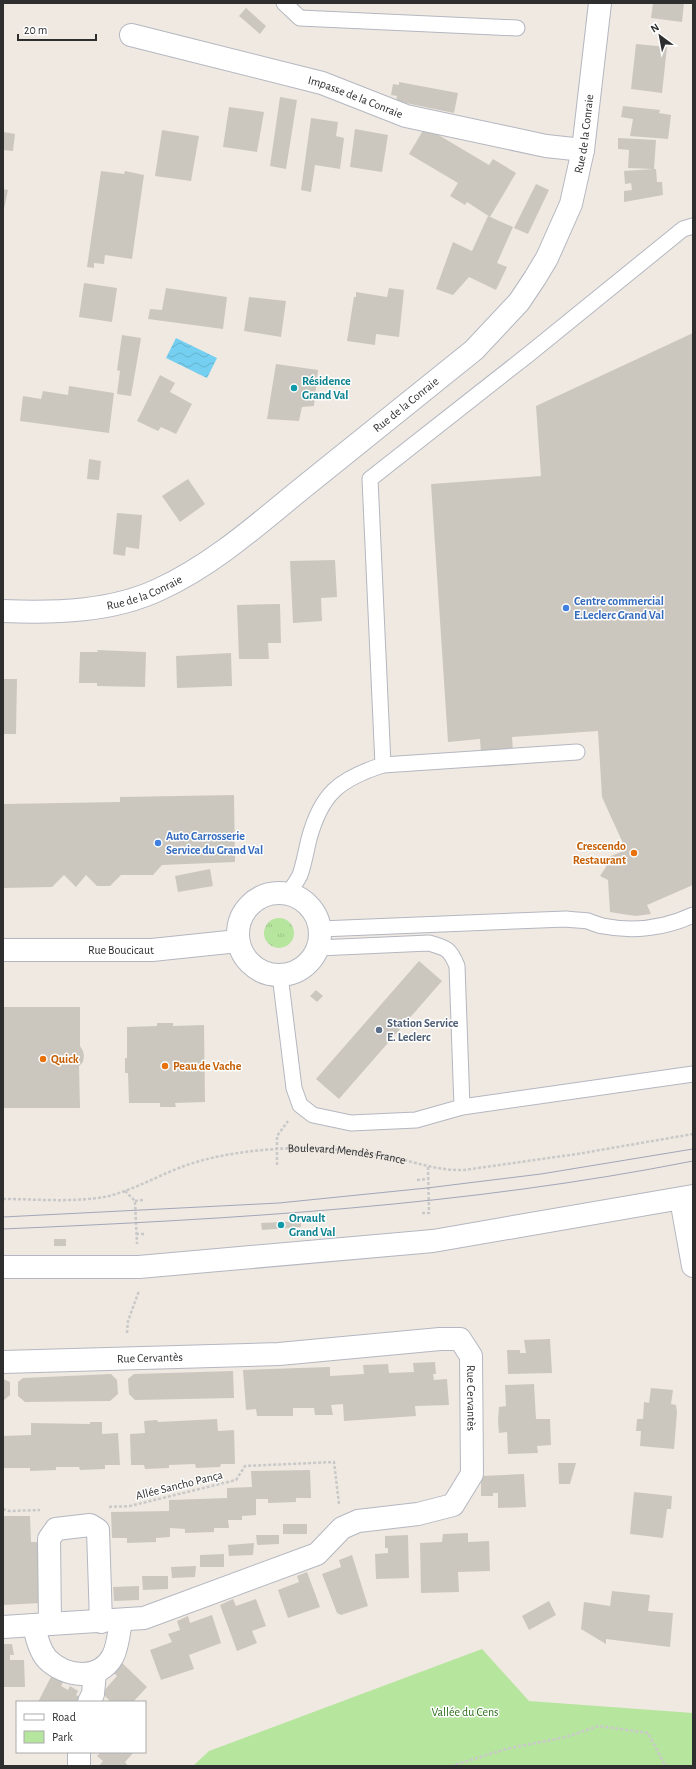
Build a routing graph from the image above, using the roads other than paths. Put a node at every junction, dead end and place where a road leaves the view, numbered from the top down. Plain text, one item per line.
1 (284, 3) edge
2 (600, 3) edge
3 (517, 28) dead end
4 (131, 34) dead end
5 (582, 150) junction
6 (693, 226) edge
7 (3, 611) edge
8 (577, 752) dead end
9 (383, 766) junction
10 (288, 893) junction
11 (693, 915) edge
12 (319, 939) junction
13 (238, 941) junction
14 (3, 950) edge
15 (280, 975) junction
16 (693, 1074) edge
17 (462, 1107) junction
18 (687, 1198) edge
19 (693, 1266) edge
20 (3, 1267) edge
21 (3, 1362) edge
22 (111, 1621) junction
23 (42, 1625) junction
24 (3, 1627) edge
25 (95, 1672) junction
26 (90, 1701) edge
27 (79, 1753) edge
28 (79, 1766) edge

1 - 3 lane
2 - 5 street, Rue de la Conraie
4 - 5 street, Impasse de la Conraie
5 - 7 street, Rue de la Conraie
6 - 9 lane
8 - 9 lane
9 - 10 lane
10 - 12 street
10 - 13 street
11 - 12 lane
12 - 15 street
12 - 17 lane
13 - 14 street, Rue Boucicaut
13 - 15 street
15 - 17 lane
16 - 17 lane
18 - 19 street
18 - 20 street
21 - 22 street, Rue Cervantès
22 - 23 street, Rue Cervantès
22 - 23 street
22 - 25 street
23 - 24 street, Rue Cervantès
23 - 25 street
25 - 26 street
27 - 28 street

